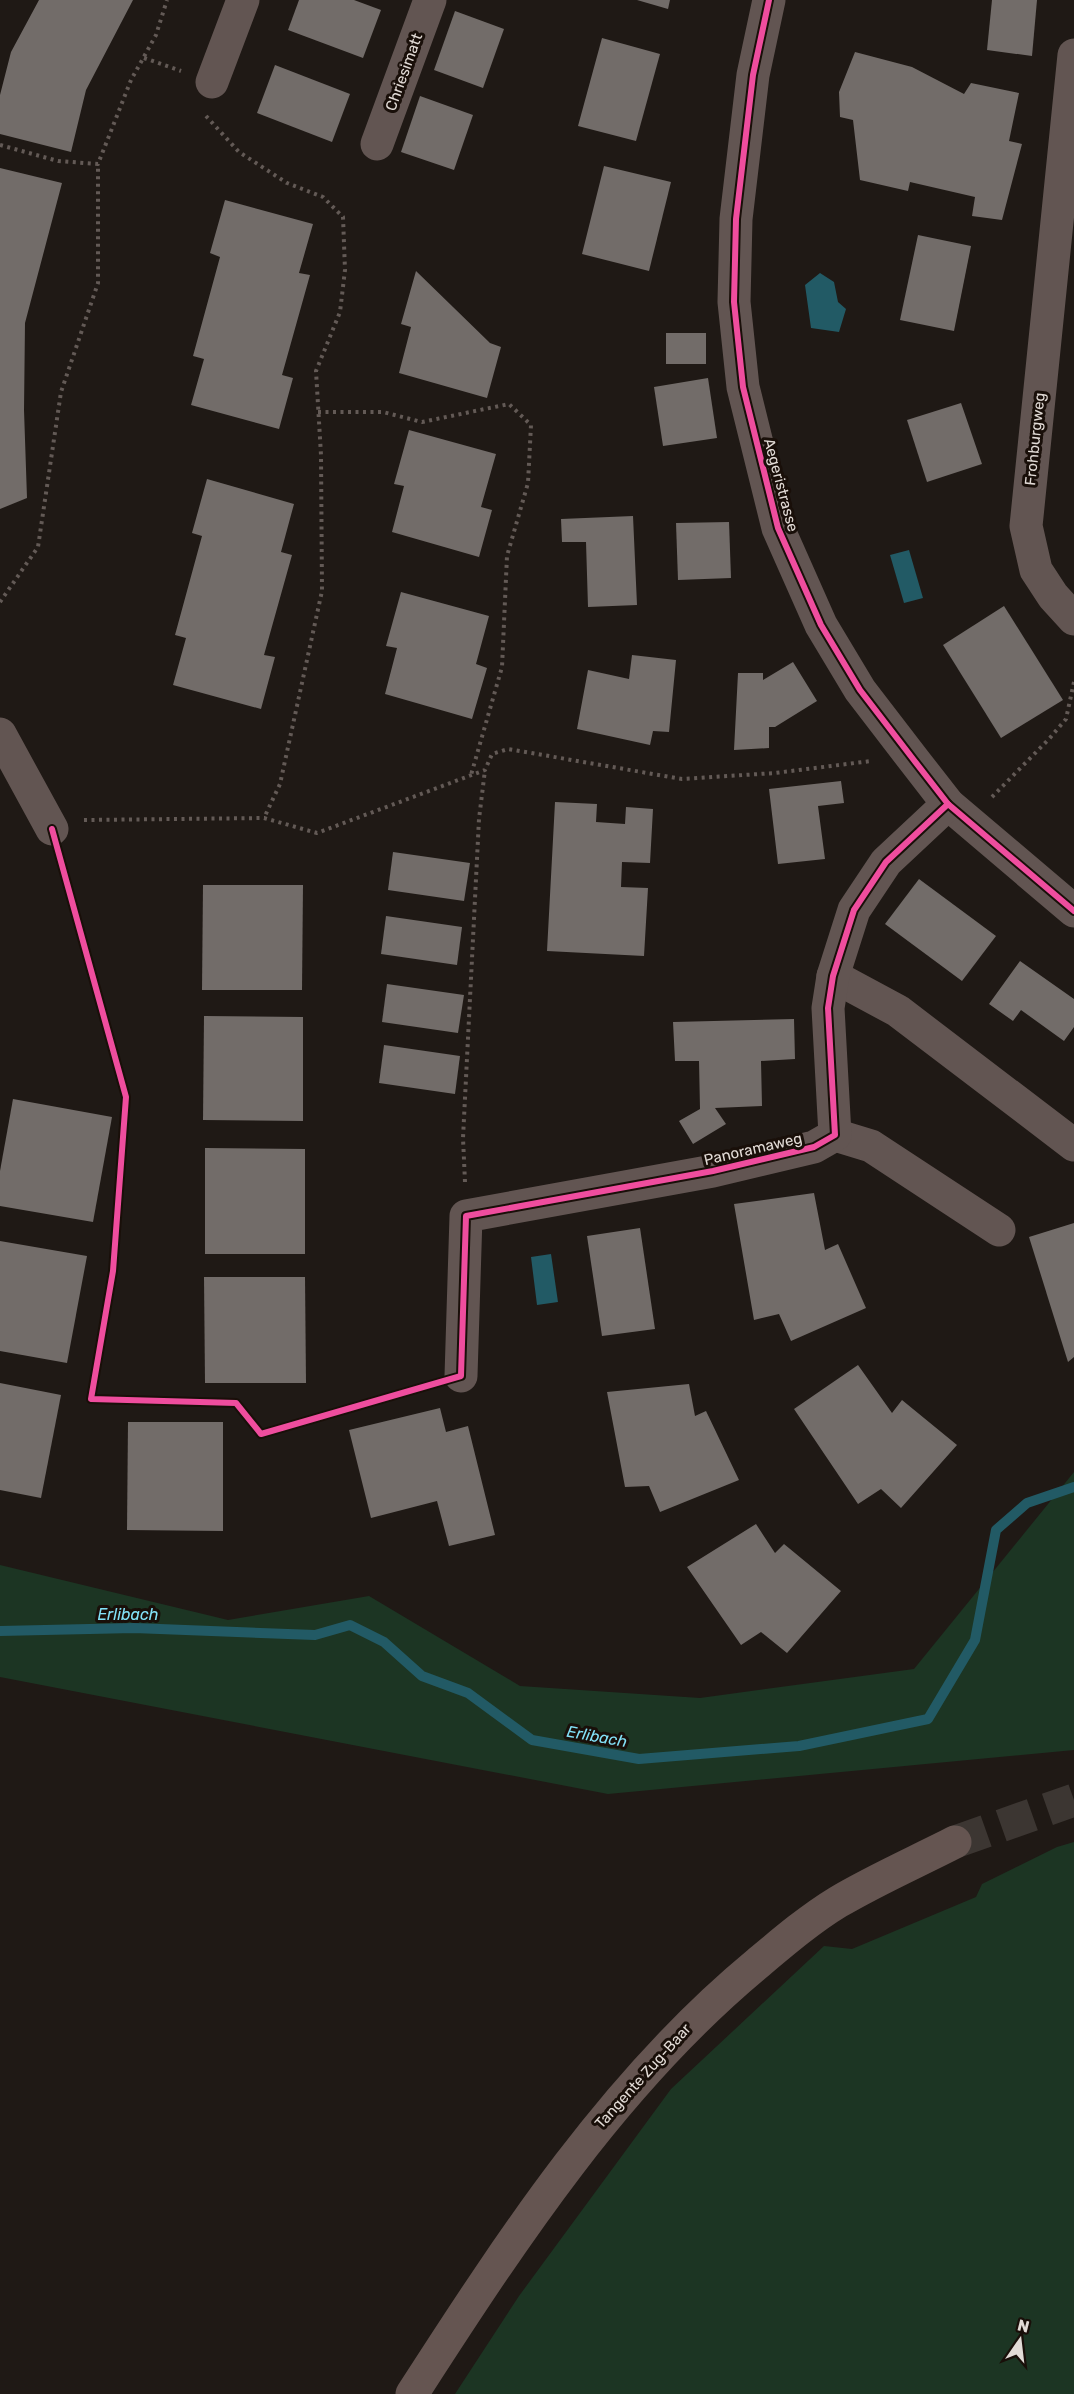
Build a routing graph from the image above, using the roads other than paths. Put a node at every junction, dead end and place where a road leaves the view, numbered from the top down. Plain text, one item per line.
1 (243, 0) edge
2 (430, 0) edge
3 (769, 0) edge
4 (1074, 55) edge
5 (212, 82) road end
6 (377, 144) dead end
7 (1064, 246) edge
8 (1074, 619) edge
9 (0, 735) edge
10 (948, 804) junction
11 (52, 829) road end
12 (1074, 911) edge
13 (833, 976) junction
14 (835, 1135) junction
15 (1074, 1145) edge
16 (999, 1230) dead end
17 (461, 1376) dead end
18 (955, 1842) tunnel mouth
19 (412, 2394) edge

1 - 5 street
2 - 6 street, Chriesimatt
3 - 10 street, Aegeristrasse
4 - 7 street, Frohburgweg
7 - 8 street, Frohburgweg
9 - 11 street
10 - 12 street, Aegeristrasse
10 - 13 street
13 - 14 street
13 - 15 street
14 - 16 street
14 - 17 street, Panoramaweg
18 - 19 main road, Tangente Zug-Baar

